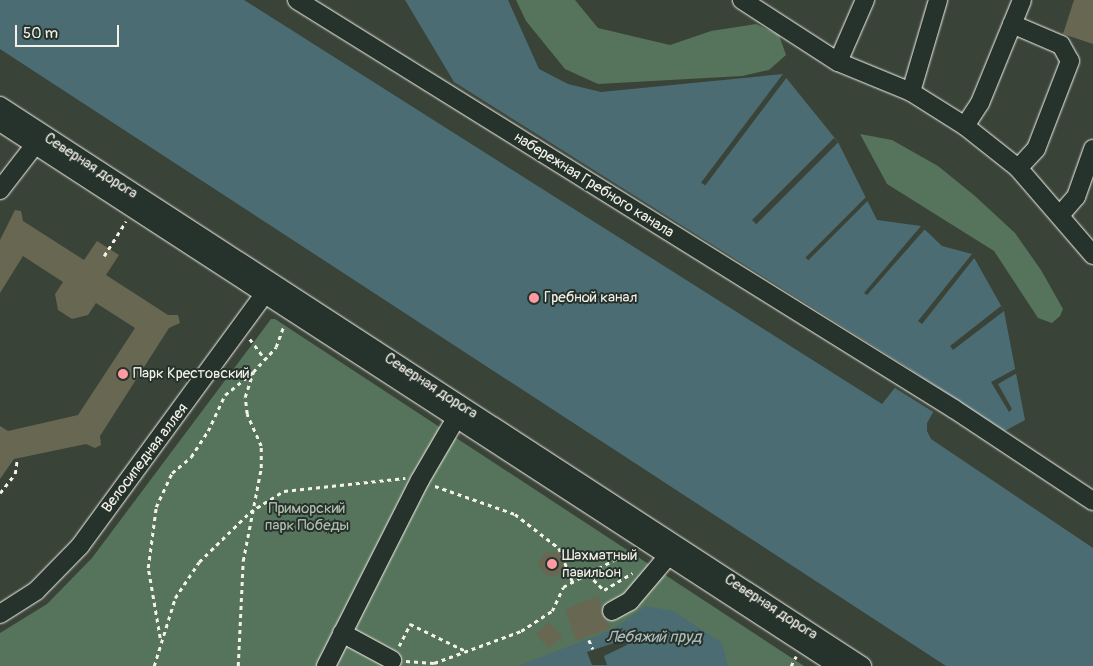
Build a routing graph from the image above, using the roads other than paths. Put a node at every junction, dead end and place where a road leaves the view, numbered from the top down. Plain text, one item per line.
1 (297, 0) edge
2 (742, 0) edge
3 (865, 0) edge
4 (938, 0) edge
5 (1022, 0) edge
6 (318, 5) edge
7 (1012, 24) junction
8 (838, 62) junction
9 (910, 92) junction
10 (0, 106) edge
11 (0, 122) edge
12 (965, 126) junction
13 (39, 139) junction
14 (1093, 149) edge
15 (1018, 168) junction
16 (0, 190) edge
17 (1061, 214) junction
18 (1093, 255) edge
19 (269, 289) junction
20 (459, 412) junction
21 (1093, 501) edge
22 (673, 551) junction
23 (612, 611) dead end
24 (0, 614) edge
25 (342, 633) junction
26 (392, 660) road end
27 (326, 666) edge
28 (838, 666) edge
29 (862, 666) edge

1 - 6 street, набережная Гребного канала
2 - 8 street
3 - 8 street
4 - 9 street
5 - 7 street
6 - 21 street, набережная Гребного канала
7 - 12 street
7 - 15 street
8 - 9 street
9 - 12 street
10 - 13 street, Северная дорога
11 - 13 street, Северная дорога
12 - 15 street
13 - 16 street
13 - 19 street, Северная дорога
14 - 17 street
15 - 17 street
17 - 18 street
19 - 20 street, Северная дорога
19 - 24 street, Велосипедная аллея
20 - 22 street, Северная дорога
20 - 25 street
22 - 23 street
22 - 28 street, Северная дорога
22 - 29 street, Северная дорога
25 - 26 street
25 - 27 street

